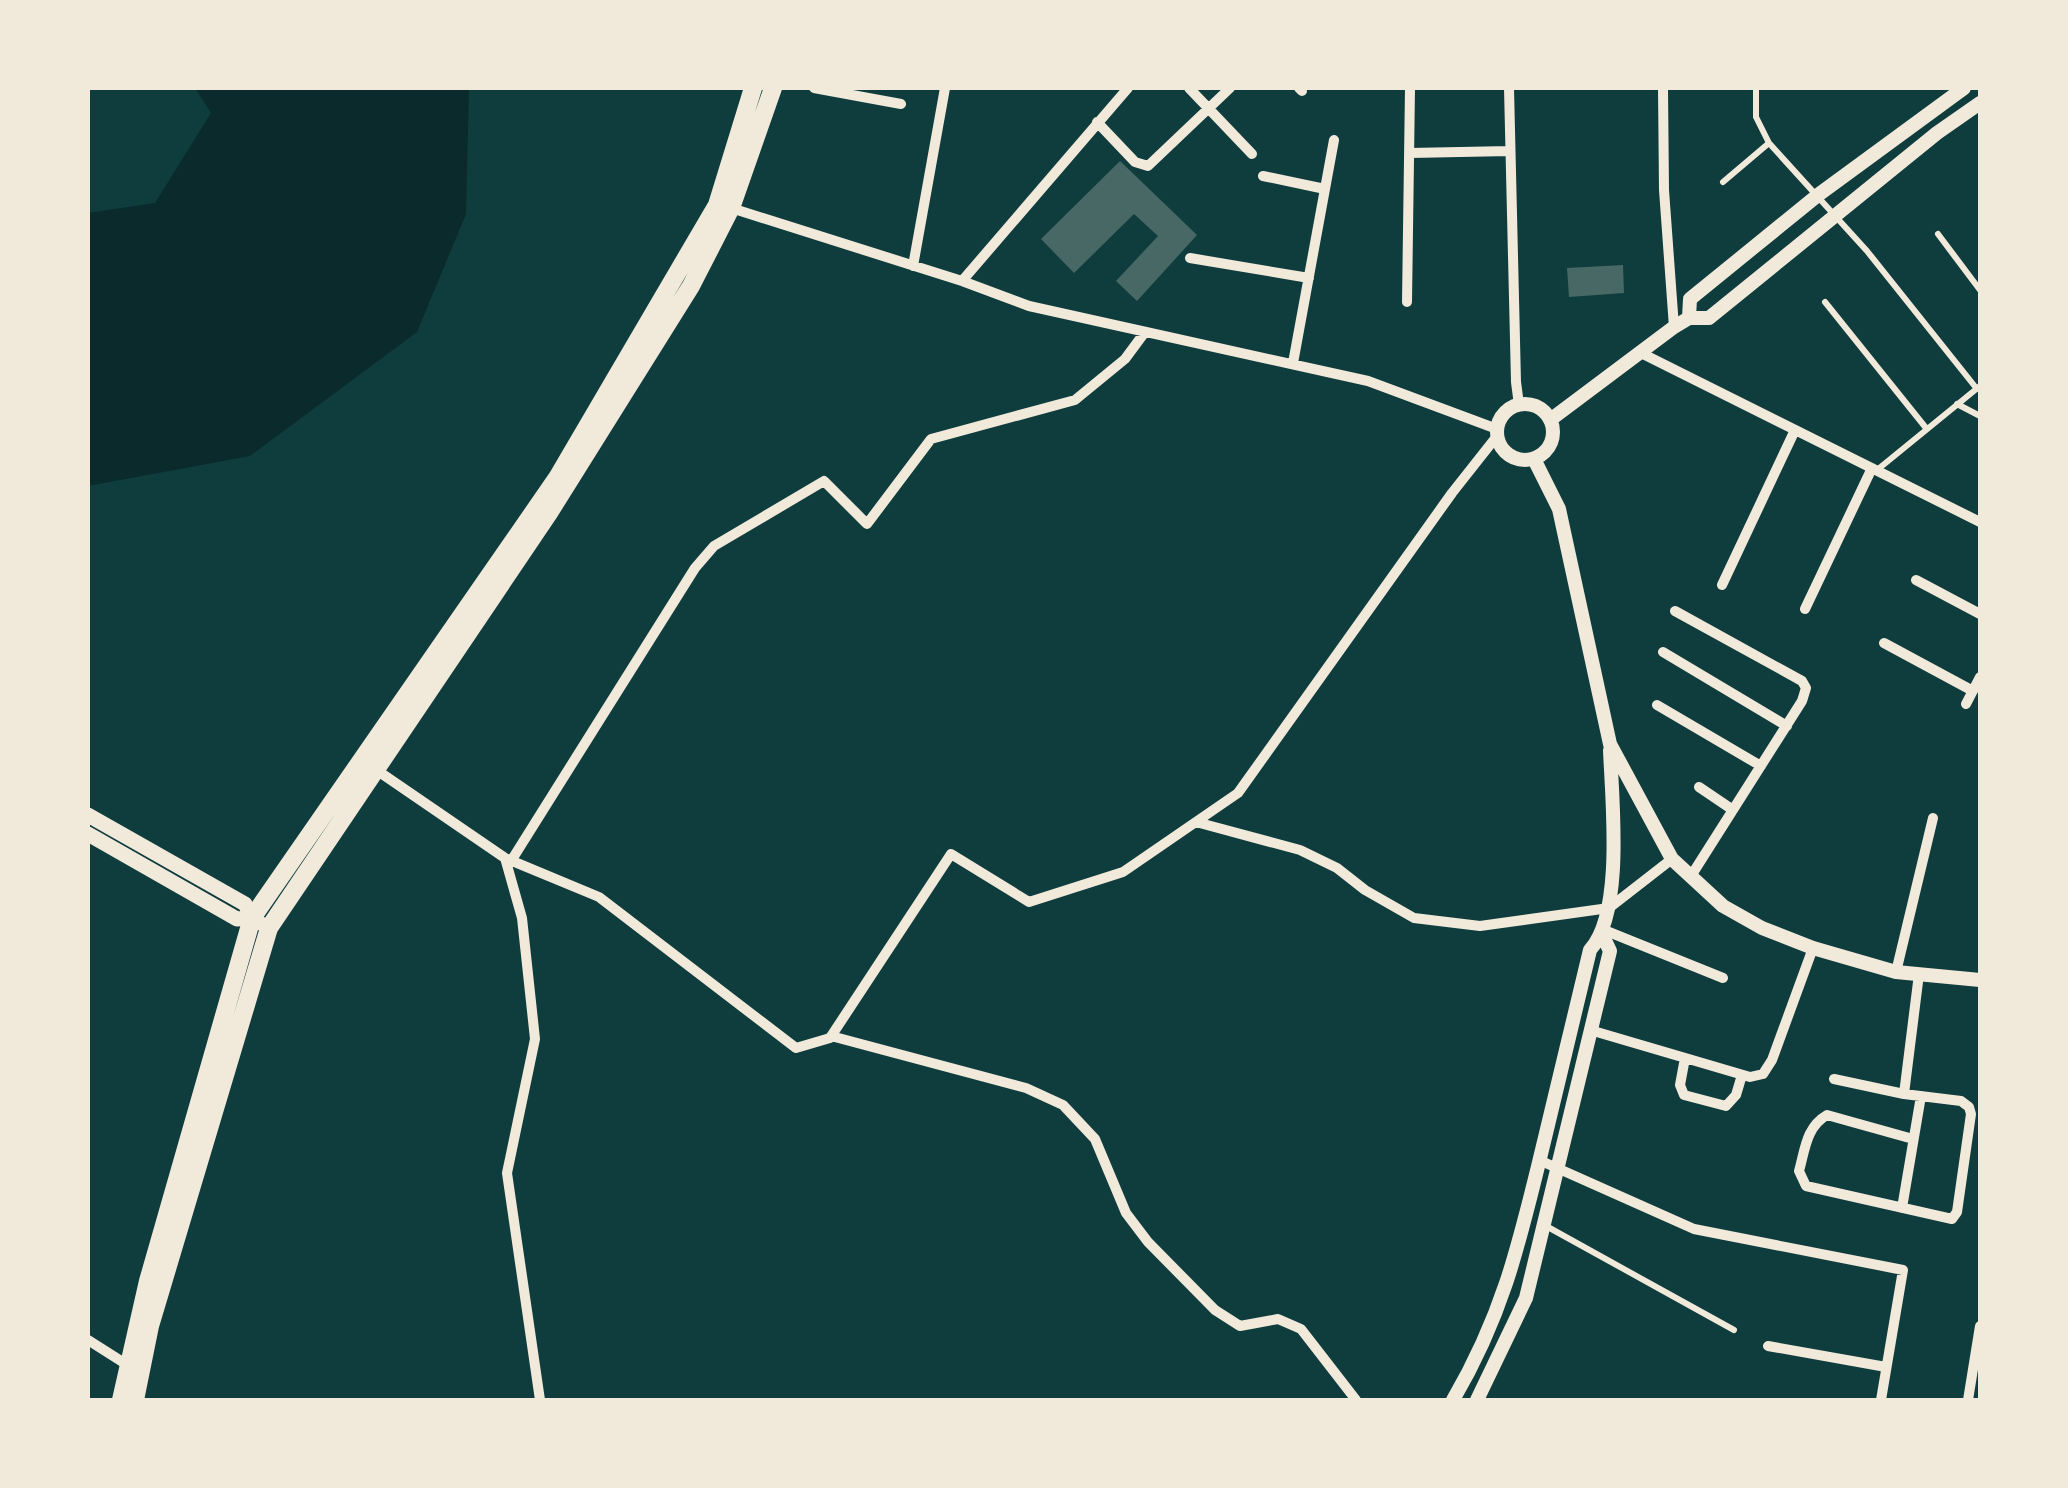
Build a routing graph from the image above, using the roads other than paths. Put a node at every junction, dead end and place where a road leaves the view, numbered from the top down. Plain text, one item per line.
1 (753, 88) edge
2 (773, 88) edge
3 (814, 88) edge
4 (946, 88) edge
5 (1128, 88) edge
6 (1189, 88) edge
7 (1230, 88) edge
8 (1410, 88) edge
9 (1509, 88) edge
10 (1663, 88) edge
11 (1756, 88) edge
12 (1964, 88) edge
13 (1980, 103) edge
14 (901, 104) dead end
15 (1207, 109) junction
16 (1097, 122) junction
17 (1334, 140) dead end
18 (1769, 143) junction
19 (1510, 151) junction
20 (1410, 153) junction
21 (1252, 154) dead end
22 (1262, 176) dead end
23 (1722, 182) dead end
24 (1325, 188) junction
25 (1818, 195) junction
26 (724, 206) junction
27 (1835, 214) junction
28 (1938, 234) dead end
29 (1190, 258) dead end
30 (914, 266) junction
31 (1309, 278) junction
32 (962, 282) junction
33 (1980, 290) edge
34 (1407, 302) dead end
35 (1825, 302) dead end
36 (1690, 318) junction
37 (1674, 328) junction
38 (1145, 332) junction
39 (1642, 354) junction
40 (1293, 364) junction
41 (1979, 387) edge
42 (1957, 404) junction
43 (1519, 405) junction
44 (1980, 416) edge
45 (1550, 420) junction
46 (1926, 428) junction
47 (1795, 430) junction
48 (1497, 432) junction
49 (1534, 458) junction
50 (1874, 470) junction
51 (1980, 522) edge
52 (1916, 580) dead end
53 (1722, 585) dead end
54 (1805, 610) dead end
55 (1676, 611) dead end
56 (1980, 614) edge
57 (1884, 643) dead end
58 (1663, 652) dead end
59 (1980, 677) edge
60 (1973, 692) junction
61 (1966, 704) dead end
62 (1658, 705) dead end
63 (1786, 726) junction
64 (1610, 744) junction
65 (370, 765) junction
66 (1760, 766) junction
67 (1699, 787) dead end
68 (1733, 810) junction
69 (88, 815) edge
70 (1932, 818) dead end
71 (1196, 822) junction
72 (88, 834) edge
73 (508, 859) junction
74 (1672, 860) junction
75 (1691, 876) junction
76 (1609, 908) junction
77 (252, 918) junction
78 (269, 928) junction
79 (1603, 933) junction
80 (1813, 948) junction
81 (1896, 972) junction
82 (1918, 974) junction
83 (1723, 978) dead end
84 (1980, 980) edge
85 (1590, 1030) junction
86 (831, 1036) junction
87 (1685, 1058) junction
88 (1742, 1074) junction
89 (1834, 1080) dead end
90 (1904, 1094) junction
91 (1921, 1096) junction
92 (1913, 1139) junction
93 (1539, 1160) junction
94 (1557, 1168) junction
95 (1902, 1208) junction
96 (1546, 1226) junction
97 (1980, 1326) edge
98 (1734, 1330) dead end
99 (88, 1340) edge
100 (1768, 1346) dead end
101 (135, 1367) junction
102 (1886, 1367) junction
103 (121, 1400) edge
104 (135, 1400) edge
105 (540, 1400) edge
106 (1356, 1400) edge
107 (1453, 1400) edge
108 (1476, 1400) edge
109 (1881, 1400) edge
110 (1968, 1400) edge

1 - 26 main road
2 - 26 main road
3 - 14 street
4 - 30 street
5 - 16 street
6 - 15 street
7 - 15 street
8 - 20 street
9 - 19 street
10 - 37 street
11 - 18 lane
12 - 25 street
13 - 27 street
15 - 16 street
15 - 21 street
16 - 32 street
17 - 24 street
18 - 23 lane
18 - 25 lane
19 - 20 street
19 - 43 street
20 - 34 street
22 - 24 street
24 - 31 street
25 - 27 lane
25 - 36 street
26 - 30 street
26 - 65 main road
27 - 36 street
27 - 41 lane
28 - 33 lane
29 - 31 street
30 - 32 street
31 - 40 street
32 - 38 street
35 - 46 lane
36 - 37 street
37 - 39 street
38 - 40 street
38 - 73 street
39 - 45 street
39 - 47 street
40 - 48 street
41 - 42 lane
42 - 44 lane
42 - 46 lane
43 - 45 street
43 - 48 street
45 - 49 street
46 - 50 lane
47 - 50 street
47 - 53 street
48 - 49 street
48 - 71 street
49 - 64 street
50 - 51 street
50 - 54 street
52 - 56 street
55 - 63 street
57 - 60 street
58 - 63 street
59 - 60 street
60 - 61 street
62 - 66 street
63 - 66 street
64 - 74 street
64 - 76 street
65 - 73 street
65 - 77 main road
65 - 78 main road
66 - 68 street
67 - 68 street
68 - 75 street
69 - 77 main road
70 - 81 street
71 - 76 street
71 - 86 street
72 - 77 main road
73 - 86 street
73 - 105 street
74 - 75 street
74 - 76 street
75 - 80 street
76 - 79 street
77 - 78 main road
77 - 101 main road
78 - 101 main road
79 - 83 street
79 - 85 street
79 - 93 street
80 - 81 street
80 - 88 street
81 - 82 street
82 - 84 street
82 - 90 street
85 - 87 street
85 - 94 street
86 - 106 street
87 - 88 street
87 - 88 street
89 - 90 street
90 - 91 street
91 - 92 street
91 - 95 street
92 - 95 street
92 - 95 street
93 - 94 street
93 - 107 street
94 - 96 street
94 - 102 street
96 - 98 lane
96 - 108 street
97 - 110 street
99 - 101 street
100 - 102 street
101 - 103 main road
101 - 104 main road
102 - 109 street

